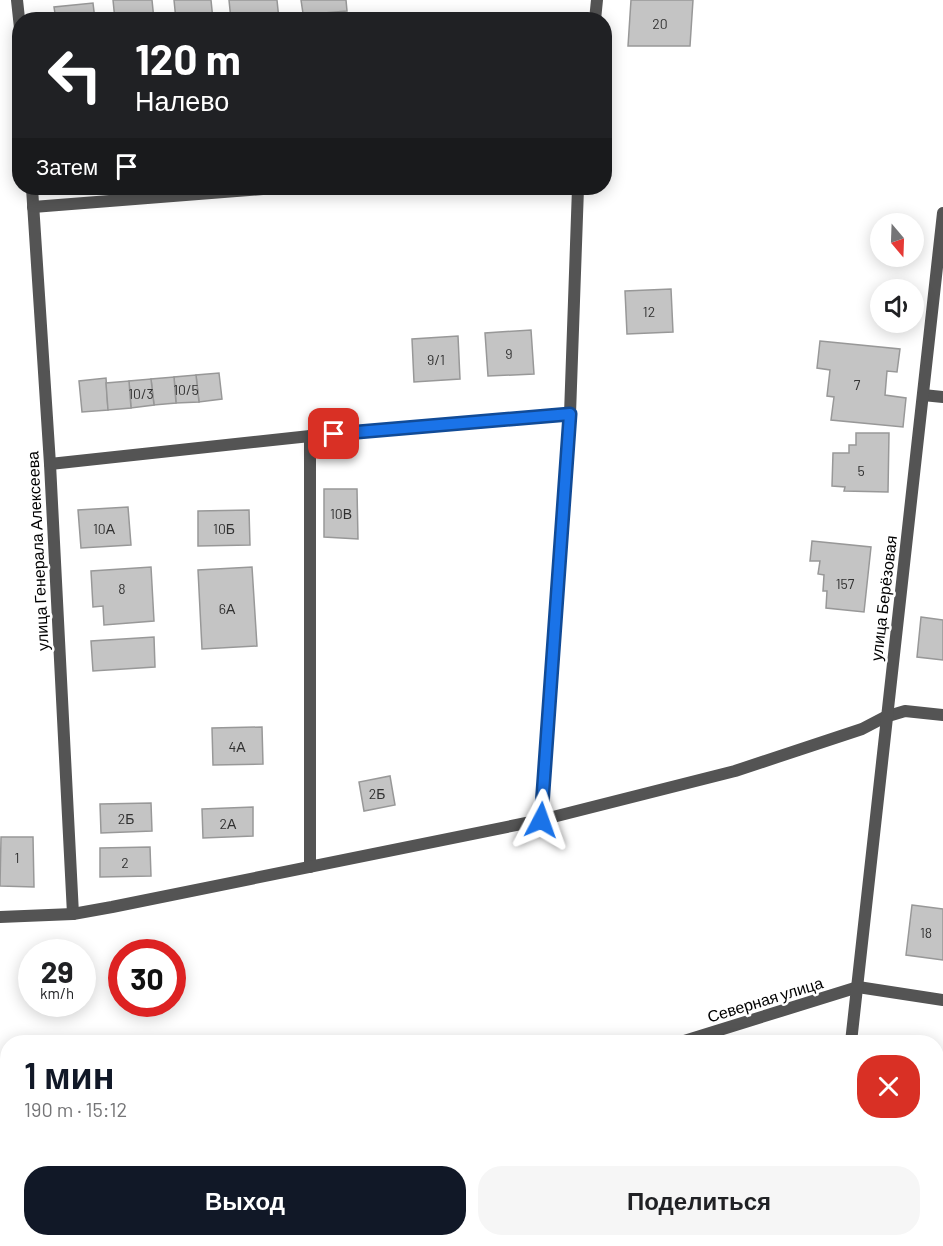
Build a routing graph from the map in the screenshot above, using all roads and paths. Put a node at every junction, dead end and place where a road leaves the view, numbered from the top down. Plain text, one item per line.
1 (32, 195) edge
2 (185, 195) edge
3 (578, 195) edge
4 (33, 207) junction
5 (943, 213) edge
6 (923, 395) junction
7 (943, 397) edge
8 (570, 414) junction
9 (310, 436) junction
10 (50, 464) junction
11 (943, 715) edge
12 (885, 717) junction
13 (541, 820) junction
14 (310, 867) junction
15 (73, 914) junction
16 (0, 917) edge
17 (858, 987) junction
18 (943, 1000) edge
19 (704, 1035) edge
20 (852, 1035) edge

1 - 4 street, улица Генерала Алексеева
2 - 4 street
3 - 8 street
4 - 10 street, улица Генерала Алексеева
5 - 6 street, улица Берёзовая
6 - 7 street
6 - 12 street, улица Берёзовая
8 - 9 street
8 - 13 street
9 - 10 street
9 - 14 street
10 - 15 street, улица Генерала Алексеева
11 - 12 street
12 - 13 street
12 - 17 street, улица Берёзовая
13 - 14 street
14 - 15 street
15 - 16 street
17 - 18 street
17 - 19 street, Северная улица
17 - 20 street, улица Берёзовая

